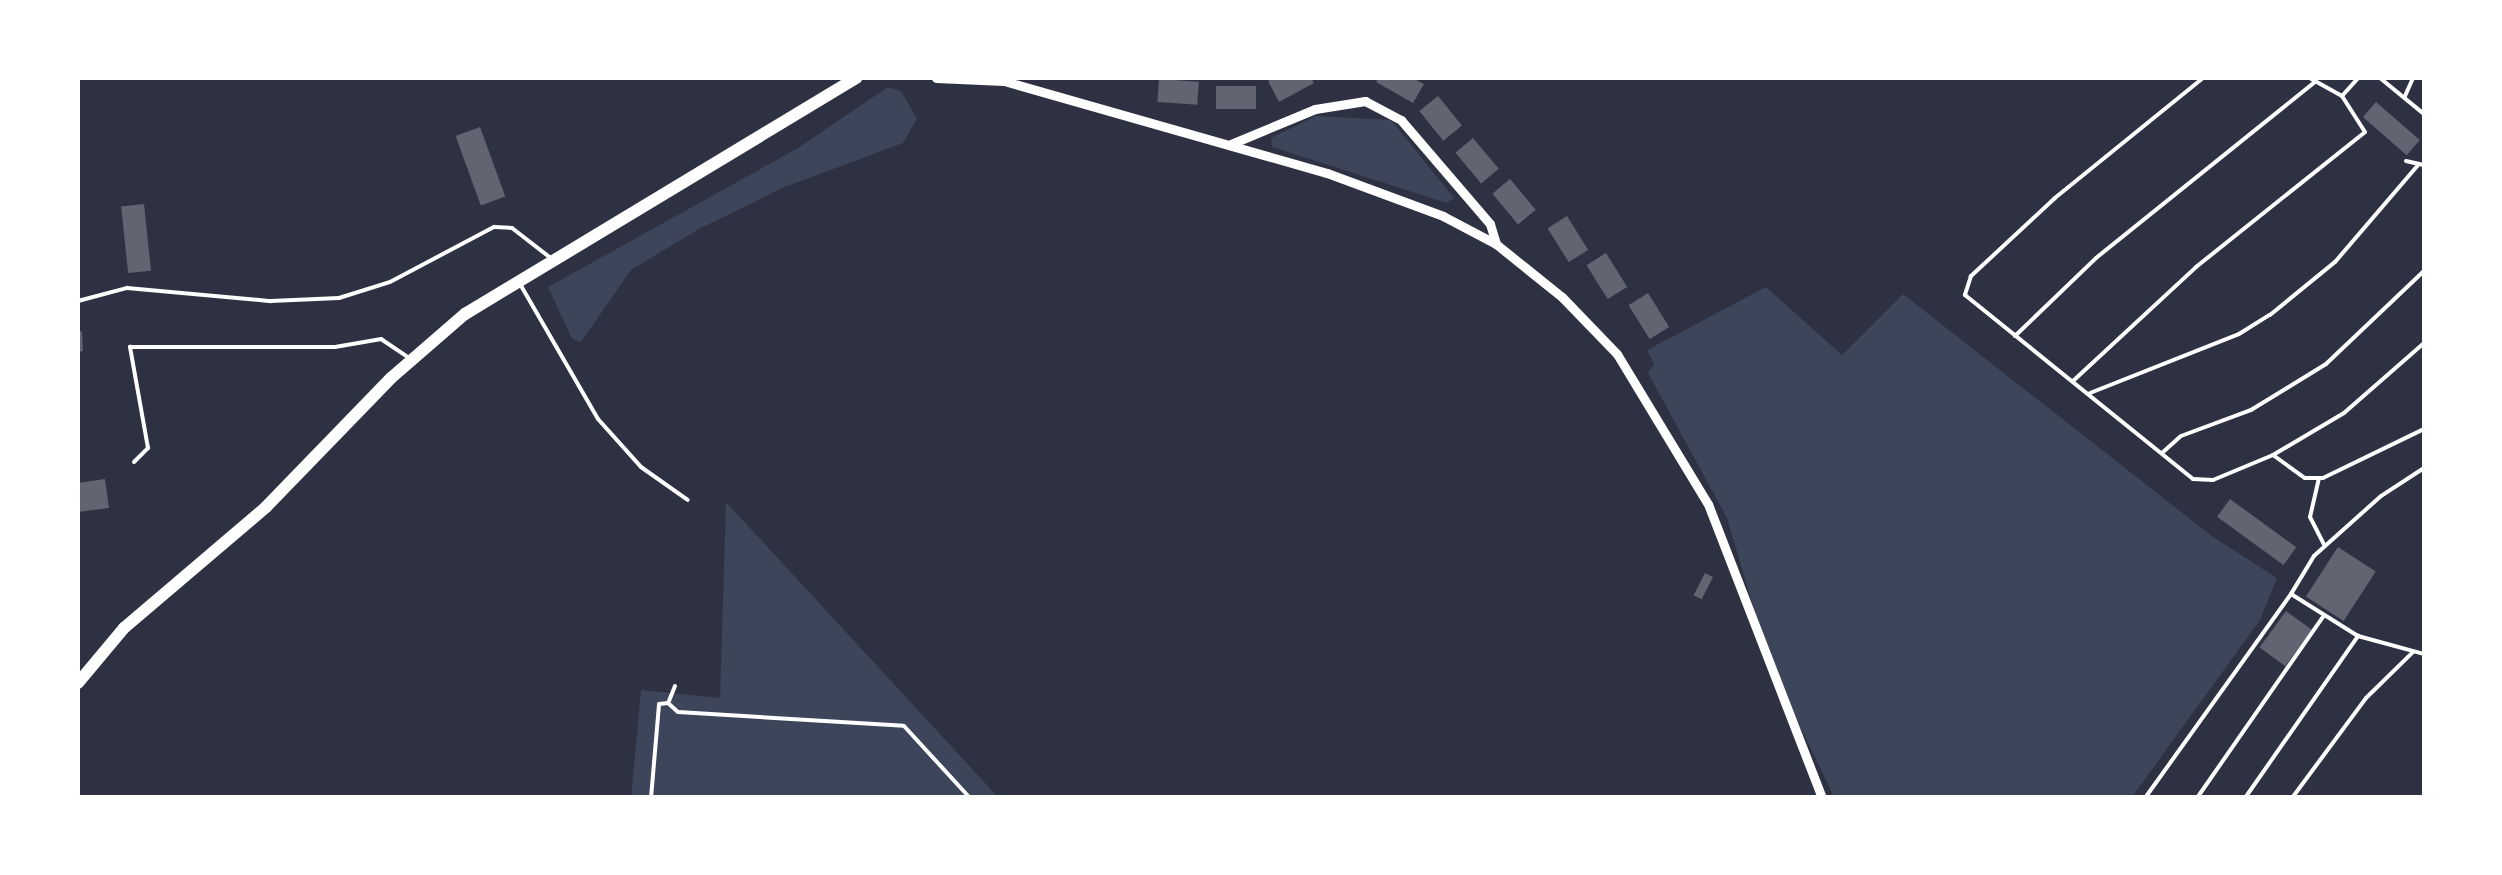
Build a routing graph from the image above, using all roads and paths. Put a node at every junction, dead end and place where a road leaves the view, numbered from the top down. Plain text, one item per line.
1 (856, 78) edge
2 (936, 78) edge
3 (2203, 78) edge
4 (2310, 78) edge
5 (2358, 78) edge
6 (2380, 78) edge
7 (2413, 78) edge
8 (977, 79) edge
9 (2315, 82) junction
10 (2342, 96) junction
11 (2404, 98) junction
12 (2424, 114) edge
13 (1231, 144) junction
14 (2406, 160) dead end
15 (2421, 165) edge
16 (1496, 244) junction
17 (552, 259) junction
18 (2424, 271) edge
19 (517, 279) junction
20 (78, 300) edge
21 (2015, 336) junction
22 (2424, 343) edge
23 (412, 360) junction
24 (2073, 381) junction
25 (2090, 393) junction
26 (2424, 429) edge
27 (2162, 453) junction
28 (2274, 455) junction
29 (134, 462) dead end
30 (2424, 468) edge
31 (2319, 478) junction
32 (688, 500) dead end
33 (2324, 546) junction
34 (2291, 594) junction
35 (2324, 617) junction
36 (2358, 636) junction
37 (2412, 652) junction
38 (2424, 654) edge
39 (78, 683) edge
40 (675, 686) dead end
41 (668, 703) junction
42 (651, 798) edge
43 (970, 798) edge
44 (1822, 798) edge
45 (2145, 798) edge
46 (2197, 798) edge
47 (2245, 798) edge
48 (2292, 798) edge

1 - 17 main road
2 - 8 street
3 - 21 lane
4 - 9 lane
5 - 10 lane
6 - 11 lane
7 - 11 lane
8 - 13 street
9 - 10 lane
9 - 21 lane
10 - 24 lane
11 - 12 lane
13 - 16 street
13 - 16 street
14 - 15 lane
15 - 25 lane
16 - 44 street
17 - 19 main road
17 - 20 lane
18 - 27 lane
19 - 23 main road
19 - 32 lane
21 - 24 lane
22 - 28 lane
23 - 29 lane
23 - 39 main road
24 - 25 lane
25 - 27 lane
26 - 31 lane
27 - 28 lane
28 - 31 lane
30 - 33 lane
31 - 33 lane
33 - 34 lane
34 - 35 lane
34 - 45 lane
35 - 36 lane
35 - 46 lane
36 - 37 lane
36 - 47 lane
37 - 38 lane
37 - 48 lane
40 - 41 path
41 - 42 path
41 - 43 path

